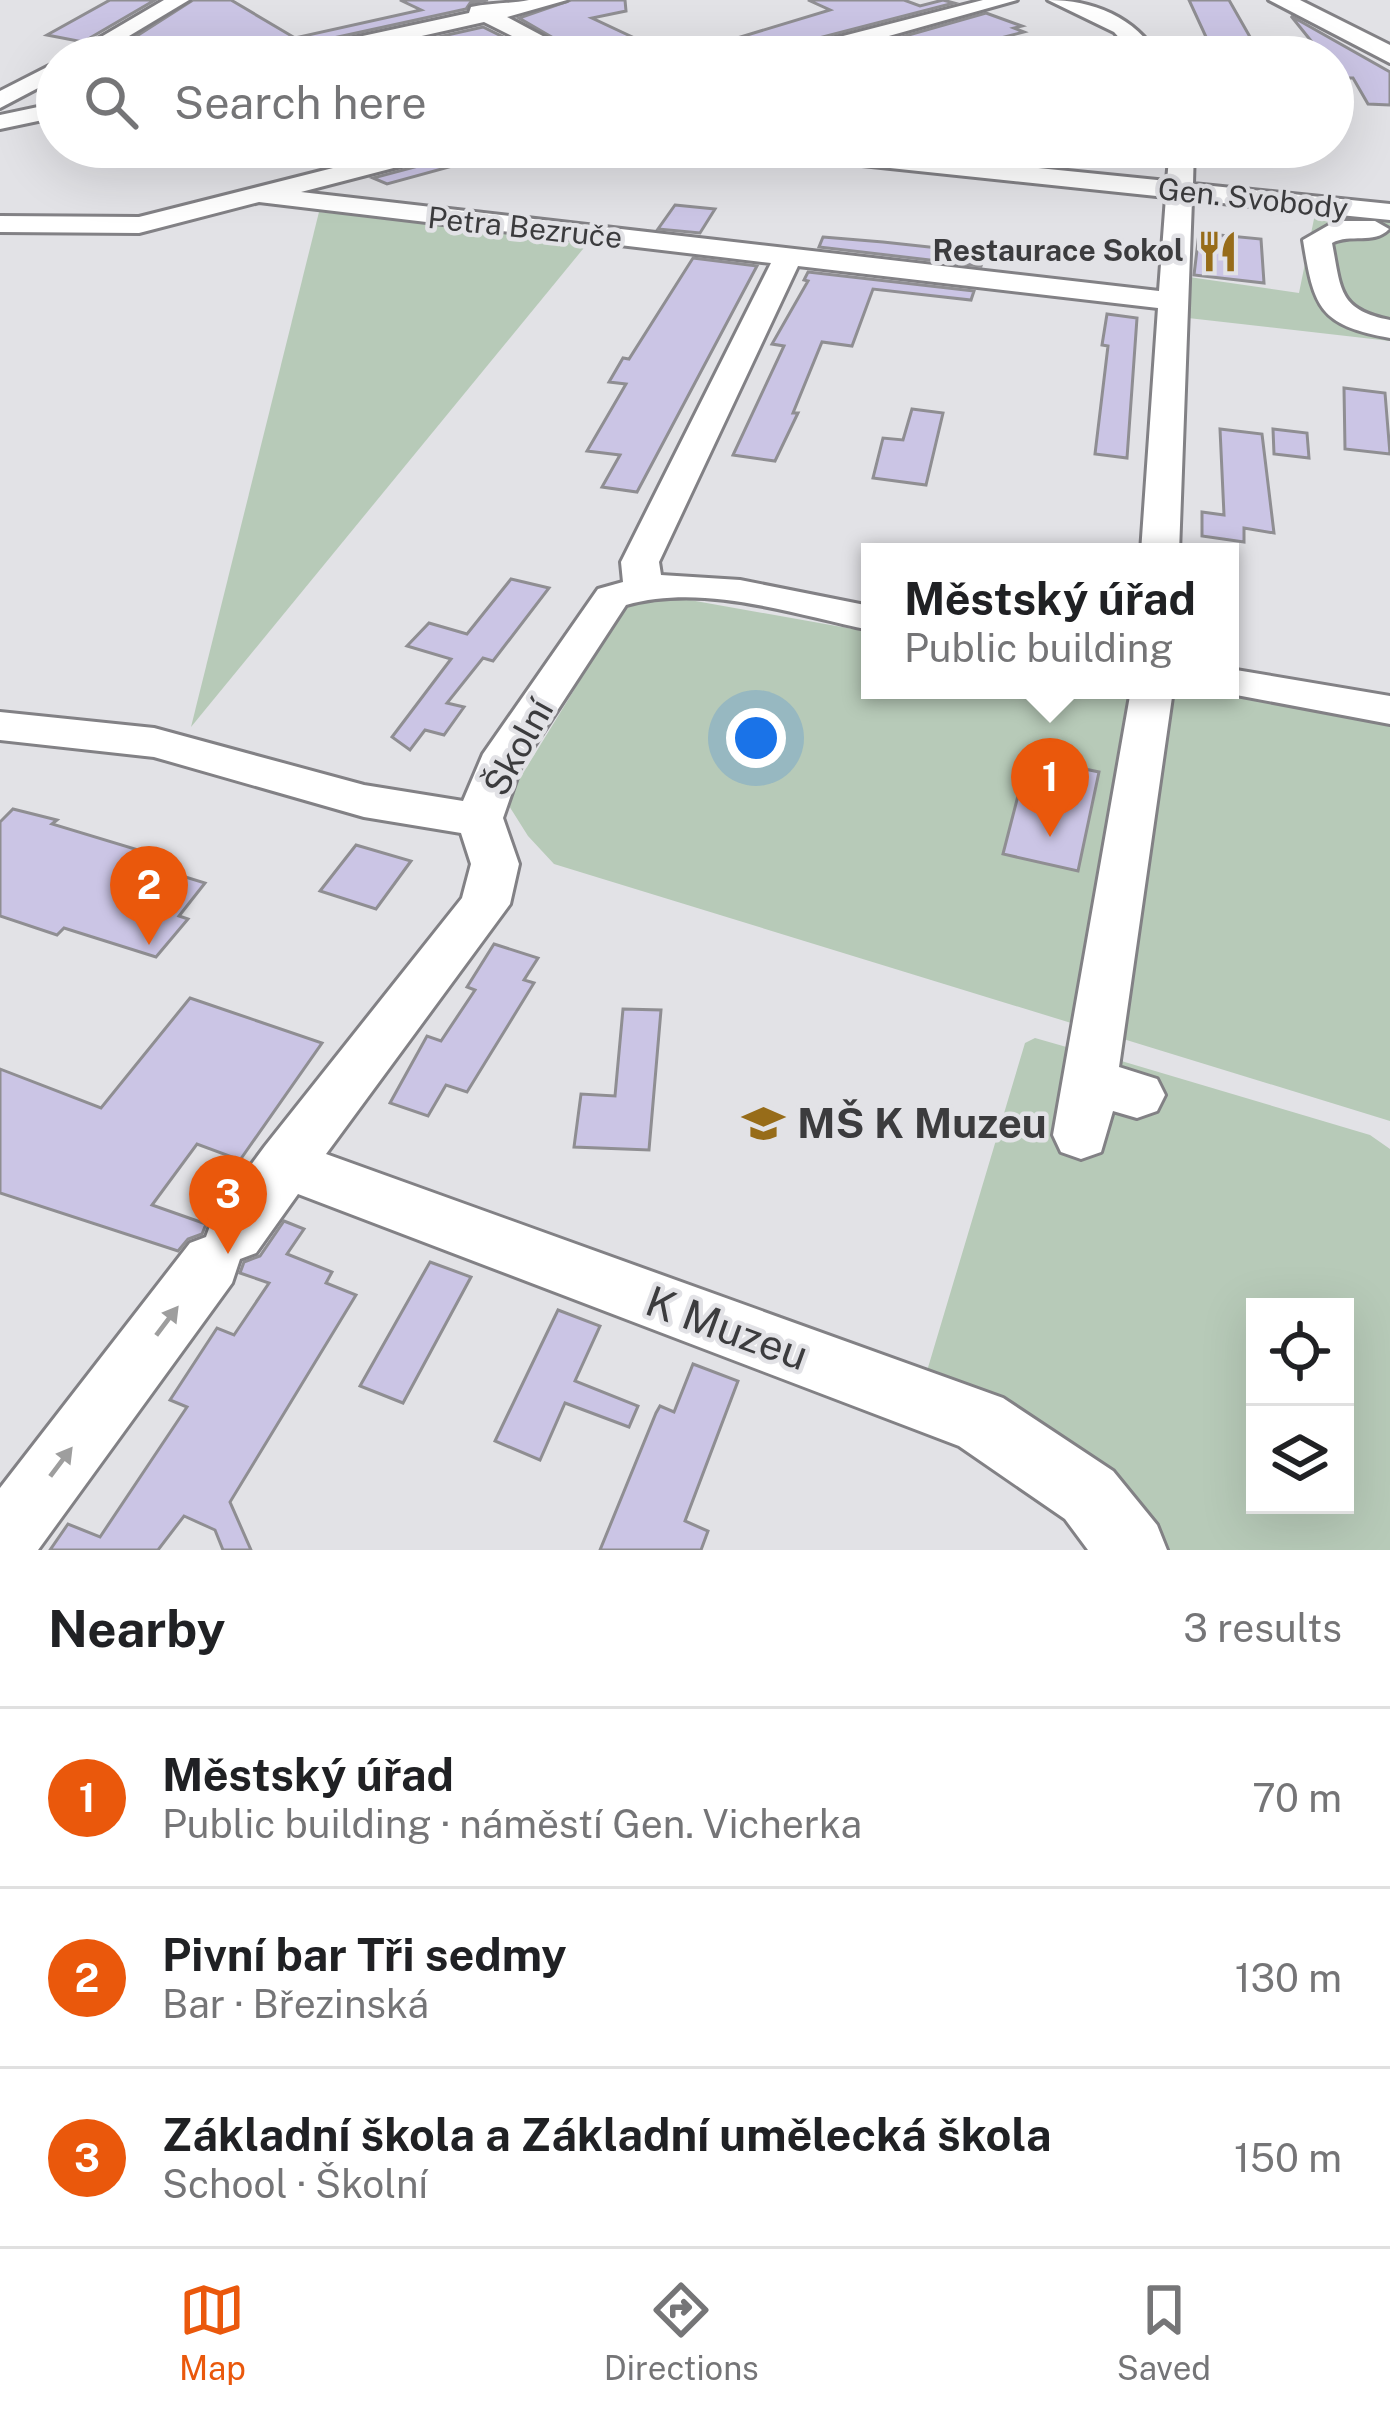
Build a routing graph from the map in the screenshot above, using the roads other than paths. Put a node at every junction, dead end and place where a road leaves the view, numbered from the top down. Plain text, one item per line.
1 (179, 0) edge
2 (453, 0) edge
3 (557, 0) edge
4 (1006, 0) edge
5 (1058, 0) edge
6 (1281, 0) edge
7 (487, 16) junction
8 (115, 36) edge
9 (395, 36) edge
10 (528, 36) edge
11 (869, 36) edge
12 (1137, 36) edge
13 (1352, 36) edge
14 (1354, 37) edge
15 (1390, 55) edge
16 (36, 80) edge
17 (0, 100) edge
18 (36, 114) edge
19 (0, 122) edge
20 (365, 168) edge
21 (959, 168) edge
22 (1181, 168) edge
23 (1179, 191) junction
24 (261, 195) junction
25 (1390, 212) edge
26 (1341, 219) junction
27 (0, 224) edge
28 (1390, 230) edge
29 (788, 258) junction
30 (1173, 301) junction
31 (1390, 328) edge
32 (1160, 543) edge
33 (643, 585) junction
34 (861, 616) edge
35 (1239, 684) edge
36 (1151, 699) edge
37 (1390, 710) edge
38 (0, 726) edge
39 (480, 818) junction
40 (1081, 1136) dead end
41 (284, 1164) junction
42 (0, 1544) edge
43 (1132, 1550) edge

1 - 8 street
2 - 7 street
3 - 7 street
4 - 11 street
5 - 12 street
6 - 13 main road
7 - 9 street
7 - 10 street
14 - 15 main road
16 - 17 street
18 - 19 street
20 - 24 street
21 - 23 street, Gen. Svobody
22 - 23 street
23 - 26 street, Gen. Svobody
23 - 30 street
24 - 27 street
24 - 29 street, Petra Bezruče
25 - 26 street, Gen. Svobody
26 - 28 street
26 - 31 street
29 - 30 street, Petra Bezruče
29 - 33 street
30 - 32 street
33 - 34 street
33 - 39 street, Školní
35 - 37 street
36 - 40 street
38 - 39 street
39 - 41 street, Školní
42 -> 41 street, Školní
41 - 43 street, K Muzeu

